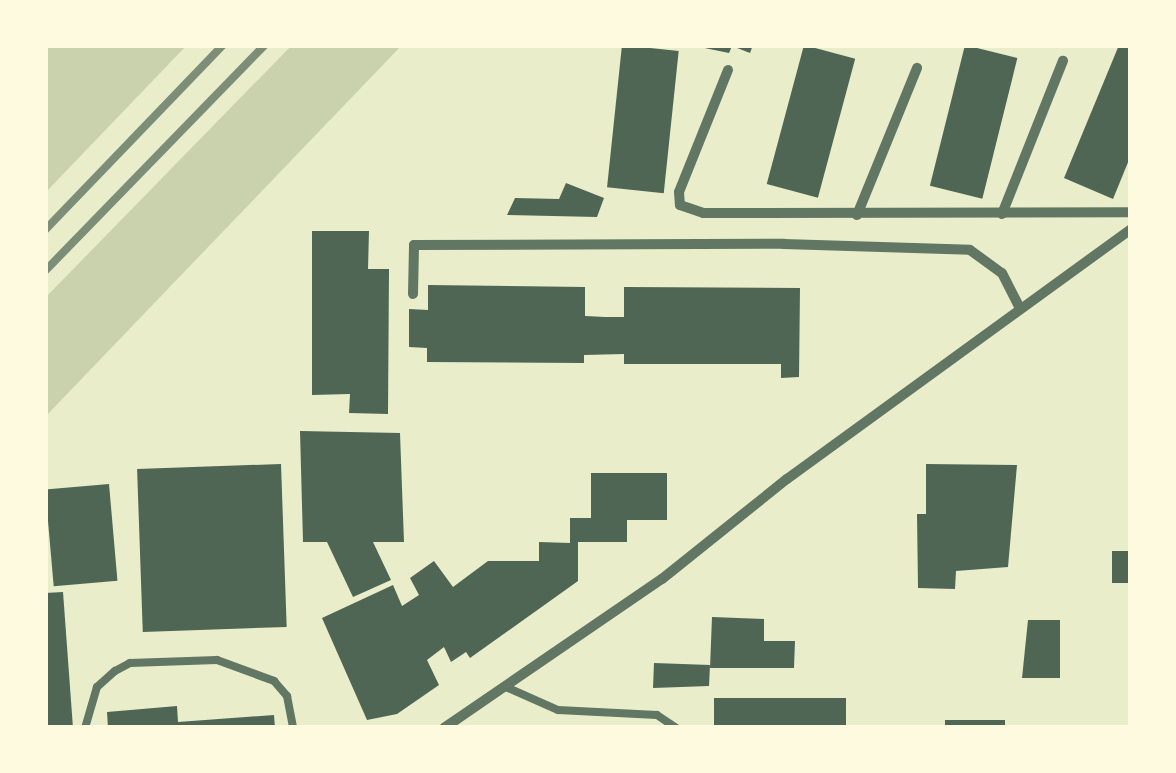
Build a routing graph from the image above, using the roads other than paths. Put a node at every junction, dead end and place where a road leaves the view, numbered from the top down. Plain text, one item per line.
1 (1063, 61) dead end
2 (917, 68) dead end
3 (728, 70) dead end
4 (1131, 212) edge
5 (1002, 214) junction
6 (856, 215) junction
7 (1131, 229) edge
8 (413, 294) dead end
9 (1019, 307) junction
10 (506, 686) junction
11 (85, 728) edge
12 (294, 728) edge
13 (444, 728) edge
14 (676, 728) edge

1 - 5 street
2 - 6 street
3 - 6 street
4 - 5 street
5 - 6 street
7 - 9 street
8 - 9 street
9 - 10 street
10 - 13 street
10 - 14 lane
11 - 12 lane

